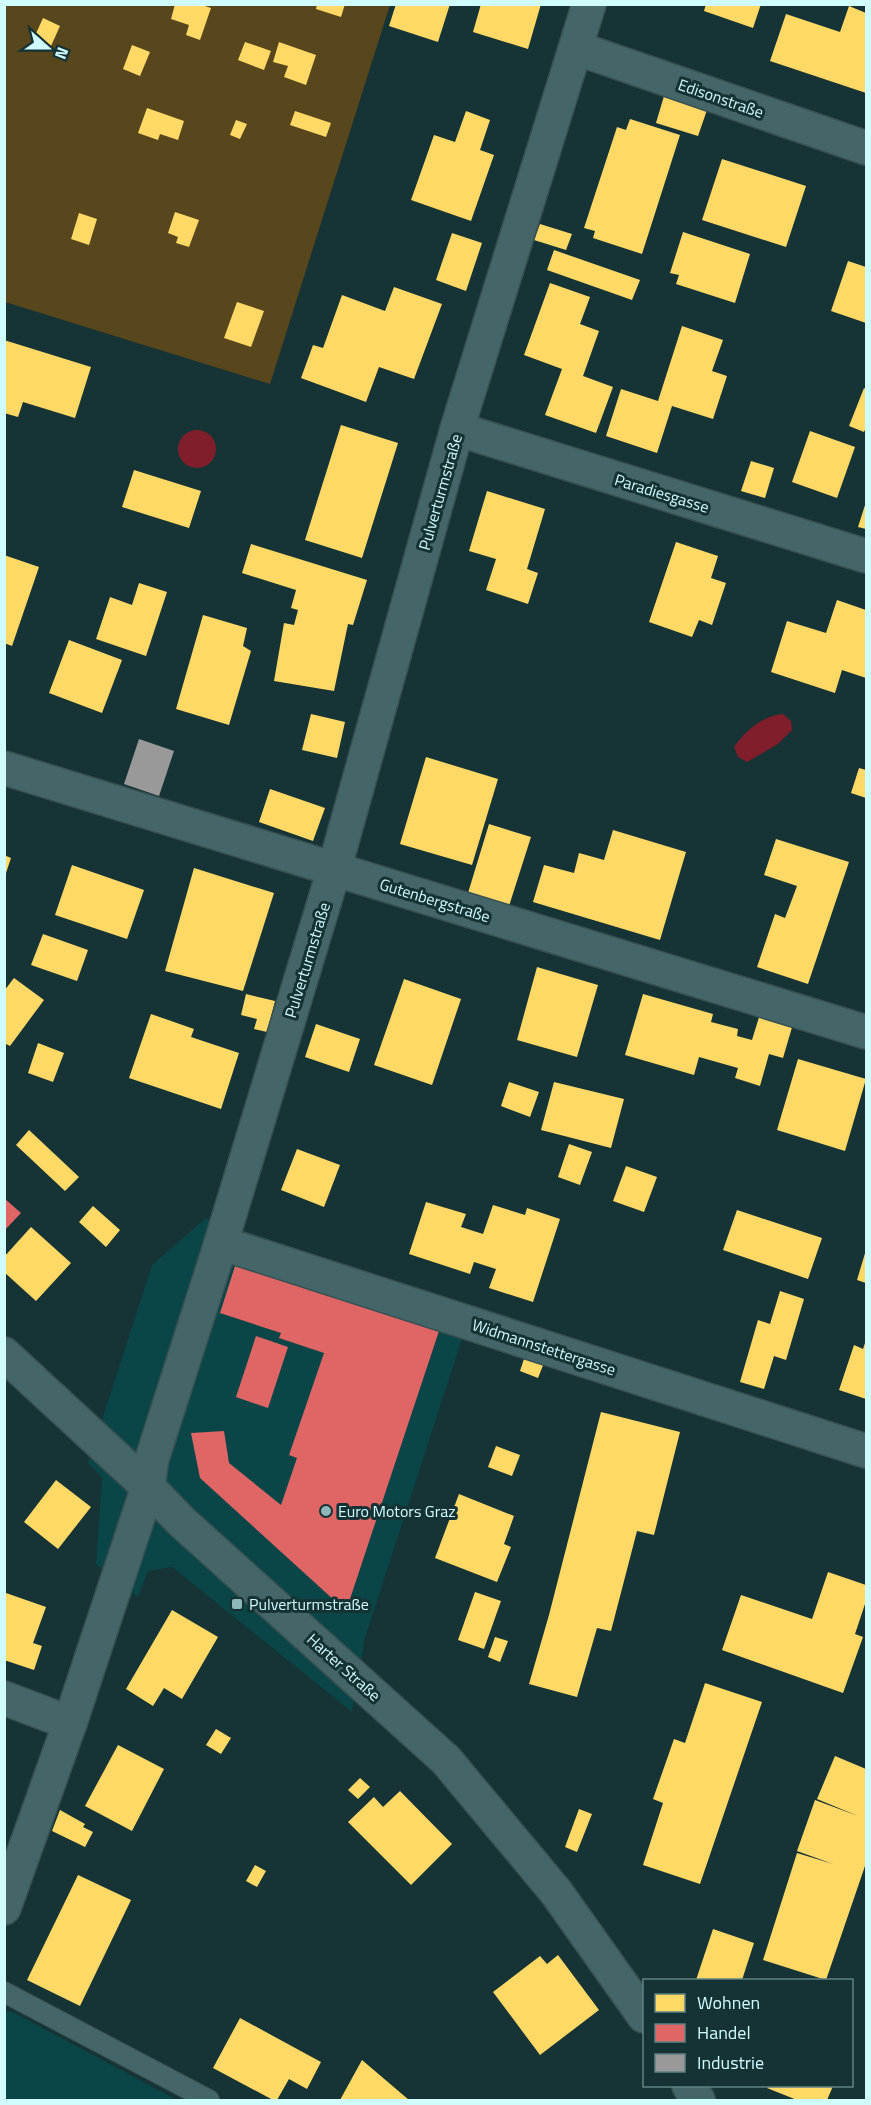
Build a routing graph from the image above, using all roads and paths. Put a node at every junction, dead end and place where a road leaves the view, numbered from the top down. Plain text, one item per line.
1 (589, 4) edge
2 (576, 48) junction
3 (867, 148) edge
4 (457, 429) junction
5 (867, 556) edge
6 (4, 768) edge
7 (334, 870) junction
8 (867, 1032) edge
9 (221, 1243) junction
10 (4, 1354) edge
11 (867, 1451) edge
12 (148, 1487) junction
13 (4, 1698) edge
14 (70, 1723) junction
15 (4, 1908) edge
16 (4, 1992) edge
17 (643, 2013) edge
18 (690, 2087) edge
19 (209, 2100) edge
20 (698, 2100) edge

1 - 2 street, Pulverturmstraße
2 - 3 street, Edisonstraße
2 - 4 street, Pulverturmstraße
4 - 5 street, Paradiesgasse
4 - 7 street, Pulverturmstraße
6 - 7 street, Gutenbergstraße
7 - 8 street, Gutenbergstraße
7 - 9 street, Pulverturmstraße
9 - 11 street, Widmannstettergasse
9 - 12 street, Pulverturmstraße
10 - 12 street, Harter Straße
12 - 14 street, Pulverturmstraße
12 - 17 street, Harter Straße
13 - 14 street
14 - 15 street, Pulverturmstraße
16 - 19 lane
18 - 20 street

